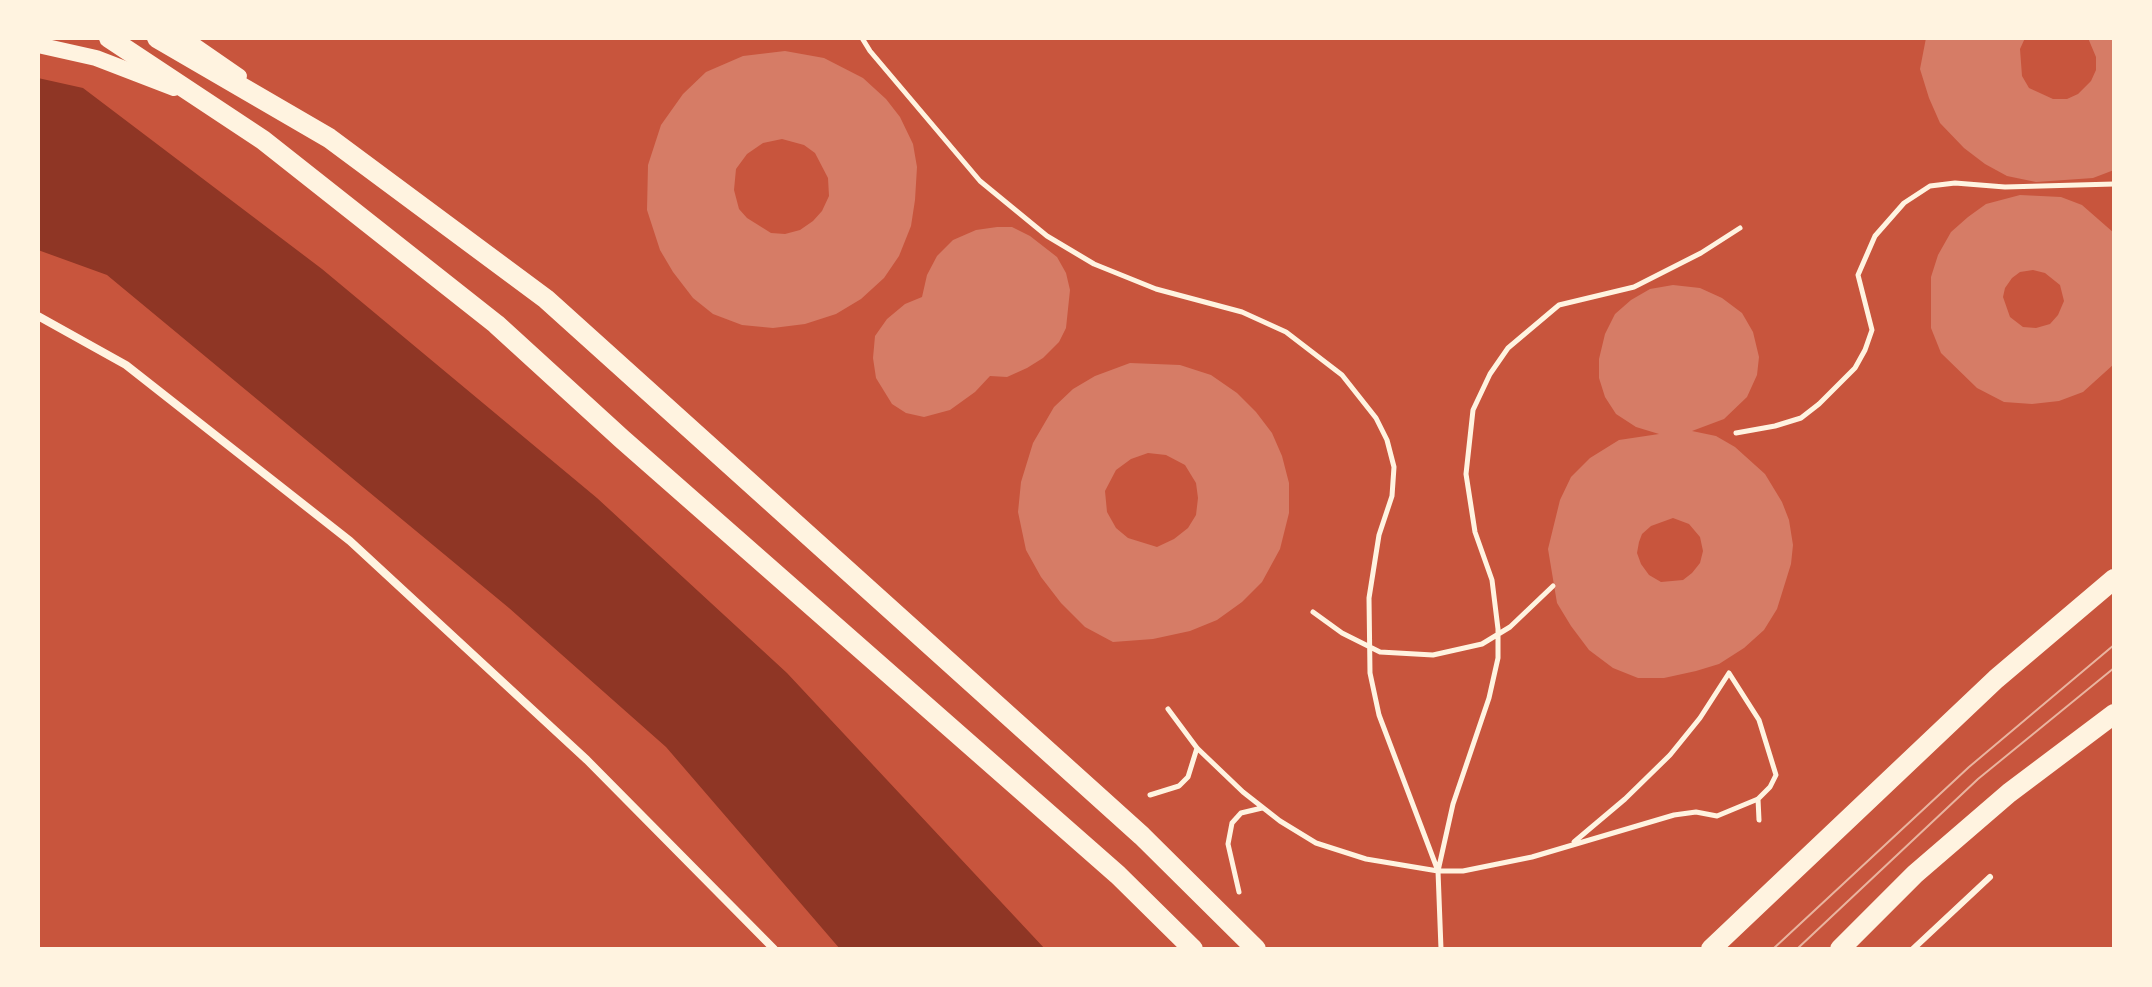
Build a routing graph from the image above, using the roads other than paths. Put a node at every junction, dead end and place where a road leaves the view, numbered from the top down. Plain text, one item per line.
1 (109, 38) edge
2 (157, 38) edge
3 (185, 38) edge
4 (38, 45) edge
5 (194, 95) junction
6 (329, 138) junction
7 (38, 316) edge
8 (2114, 579) edge
9 (2114, 714) edge
10 (1990, 877) dead end
11 (774, 949) edge
12 (1193, 949) edge
13 (1256, 949) edge
14 (1711, 949) edge
15 (1840, 949) edge
16 (1913, 949) edge

1 - 5 main road
2 - 6 main road
3 - 6 street
4 - 5 main road
5 - 12 main road
6 - 13 main road
7 - 11 street
8 - 14 main road
9 - 15 main road
10 - 16 lane

